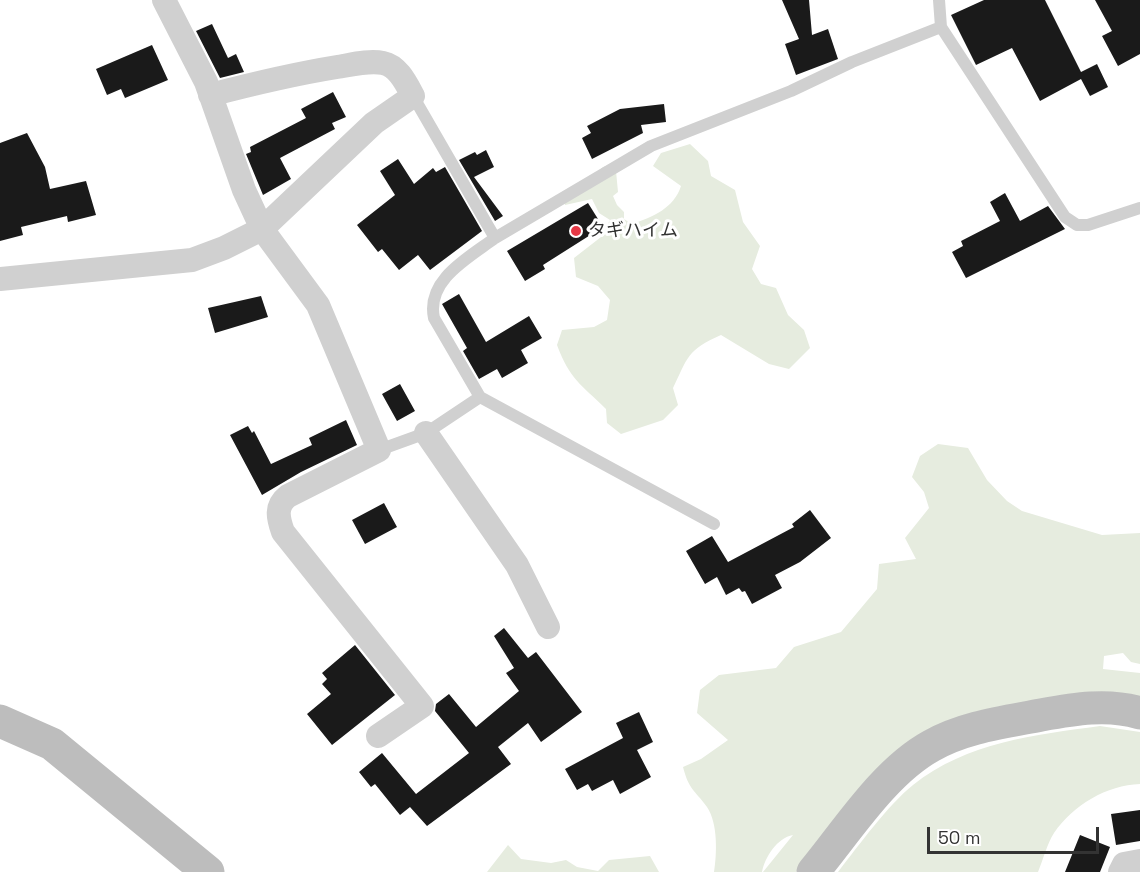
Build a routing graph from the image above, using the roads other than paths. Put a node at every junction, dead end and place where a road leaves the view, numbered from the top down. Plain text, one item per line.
1 (164, 0) edge
2 (939, 0) edge
3 (941, 27) junction
4 (210, 95) junction
5 (412, 96) junction
6 (1140, 208) edge
7 (262, 229) junction
8 (495, 238) junction
9 (0, 279) edge
10 (480, 397) junction
11 (426, 433) junction
12 (379, 450) junction
13 (714, 524) dead end
14 (548, 627) dead end
15 (1140, 713) edge
16 (0, 721) edge
17 (378, 736) dead end
18 (1140, 861) edge
19 (207, 872) edge
20 (813, 872) edge
21 (1120, 872) edge

1 - 4 street
2 - 3 lane
3 - 6 lane
3 - 8 lane
4 - 5 street
4 - 7 street
5 - 7 street
5 - 8 lane
7 - 9 street
7 - 12 street
8 - 10 lane
10 - 11 lane
10 - 13 lane
11 - 12 lane
11 - 14 street
12 - 17 street
15 - 20 street
16 - 19 street
18 - 21 street

